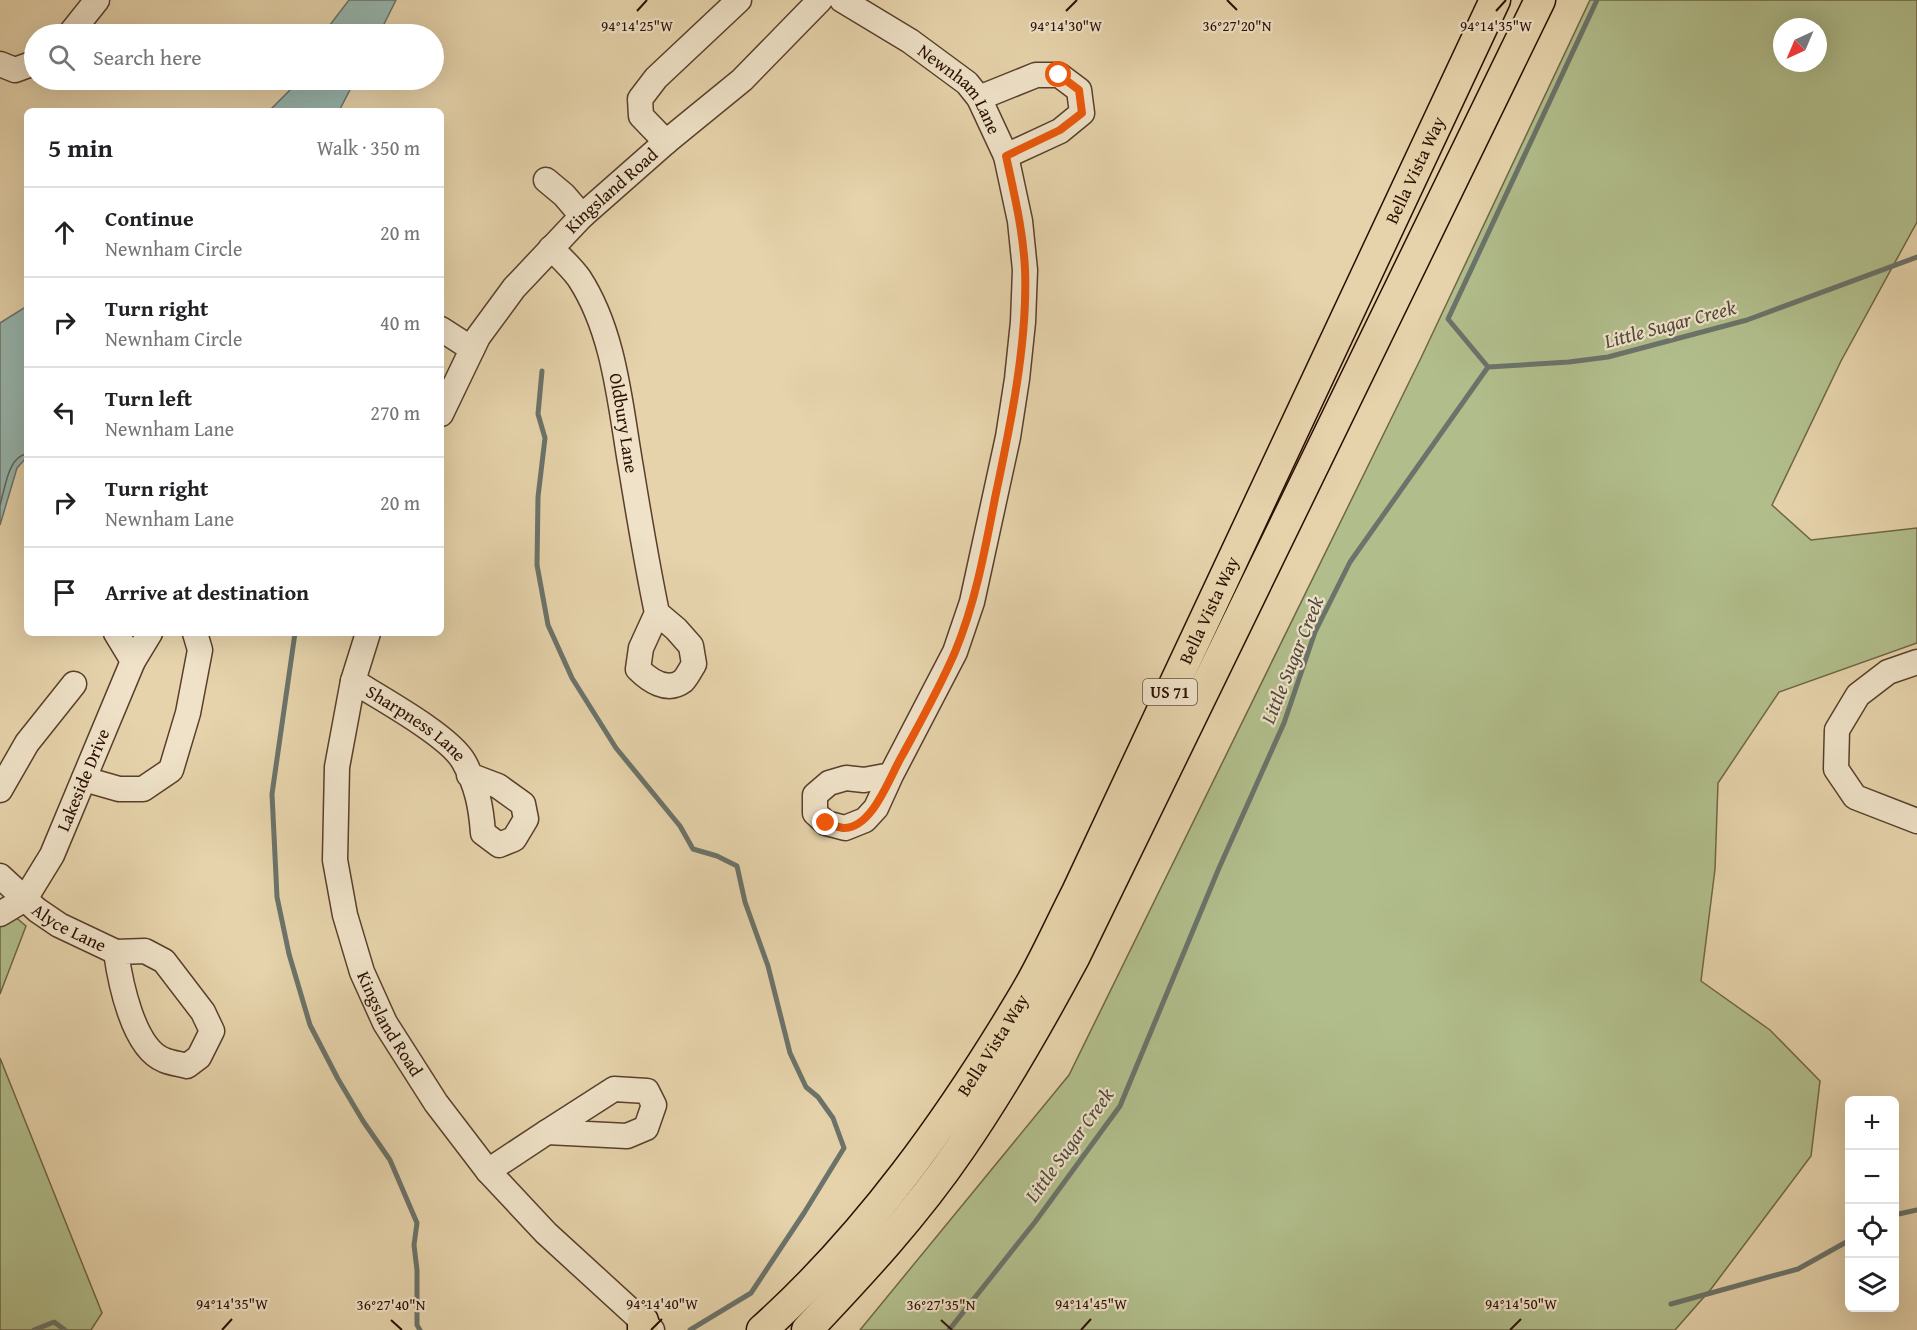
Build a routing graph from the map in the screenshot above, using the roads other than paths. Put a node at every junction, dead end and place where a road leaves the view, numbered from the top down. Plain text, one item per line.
1 (97, 0) edge
2 (739, 0) edge
3 (820, 0) edge
4 (842, 0) edge
5 (1495, 0) edge
6 (1540, 0) edge
7 (78, 24) edge
8 (0, 64) edge
9 (24, 67) edge
10 (979, 98) junction
11 (666, 142) junction
12 (1006, 156) junction
13 (546, 180) dead end
14 (582, 216) junction
15 (551, 248) junction
16 (444, 331) edge
17 (472, 350) junction
18 (444, 408) edge
19 (657, 613) dead end
20 (118, 636) edge
21 (148, 636) edge
22 (196, 636) edge
23 (367, 636) edge
24 (133, 661) junction
25 (1917, 662) edge
26 (353, 681) junction
27 (74, 684) dead end
28 (469, 775) dead end
29 (891, 775) dead end
30 (84, 779) junction
31 (0, 790) edge
32 (1917, 821) edge
33 (0, 876) edge
34 (26, 899) junction
35 (0, 914) edge
36 (116, 952) junction
37 (547, 1132) dead end
38 (488, 1171) junction
39 (646, 1327) edge
40 (762, 1330) edge
41 (807, 1330) edge

1 - 7 street
2 - 11 street
3 - 11 street, Kingsland Road
4 - 10 street, Newnham Lane
5 - 40 main road, Bella Vista Way / US 71
6 - 41 main road, Bella Vista Way / US 71
8 - 9 street
10 - 12 street, Newnham Lane
10 - 12 street
11 - 14 street, Kingsland Road
12 - 29 street, Newnham Lane
13 - 14 street
14 - 15 street, Kingsland Road
15 - 17 street, Kingsland Road
15 - 19 street, Oldbury Lane
16 - 17 street
17 - 18 street, Kingsland Road
20 - 24 street
21 - 24 street, Lakeside Drive
22 - 30 street
23 - 26 street, Kingsland Road
24 - 30 street, Lakeside Drive
25 - 32 street
26 - 28 street, Sharpness Lane
26 - 38 street, Kingsland Road
27 - 31 street
30 - 34 street, Lakeside Drive
33 - 34 street, Alyce Lane
34 - 35 street, Lakeside Drive
34 - 36 street, Alyce Lane
36 - 36 street, Alyce Lane
37 - 38 street
38 - 39 street, Kingsland Road

